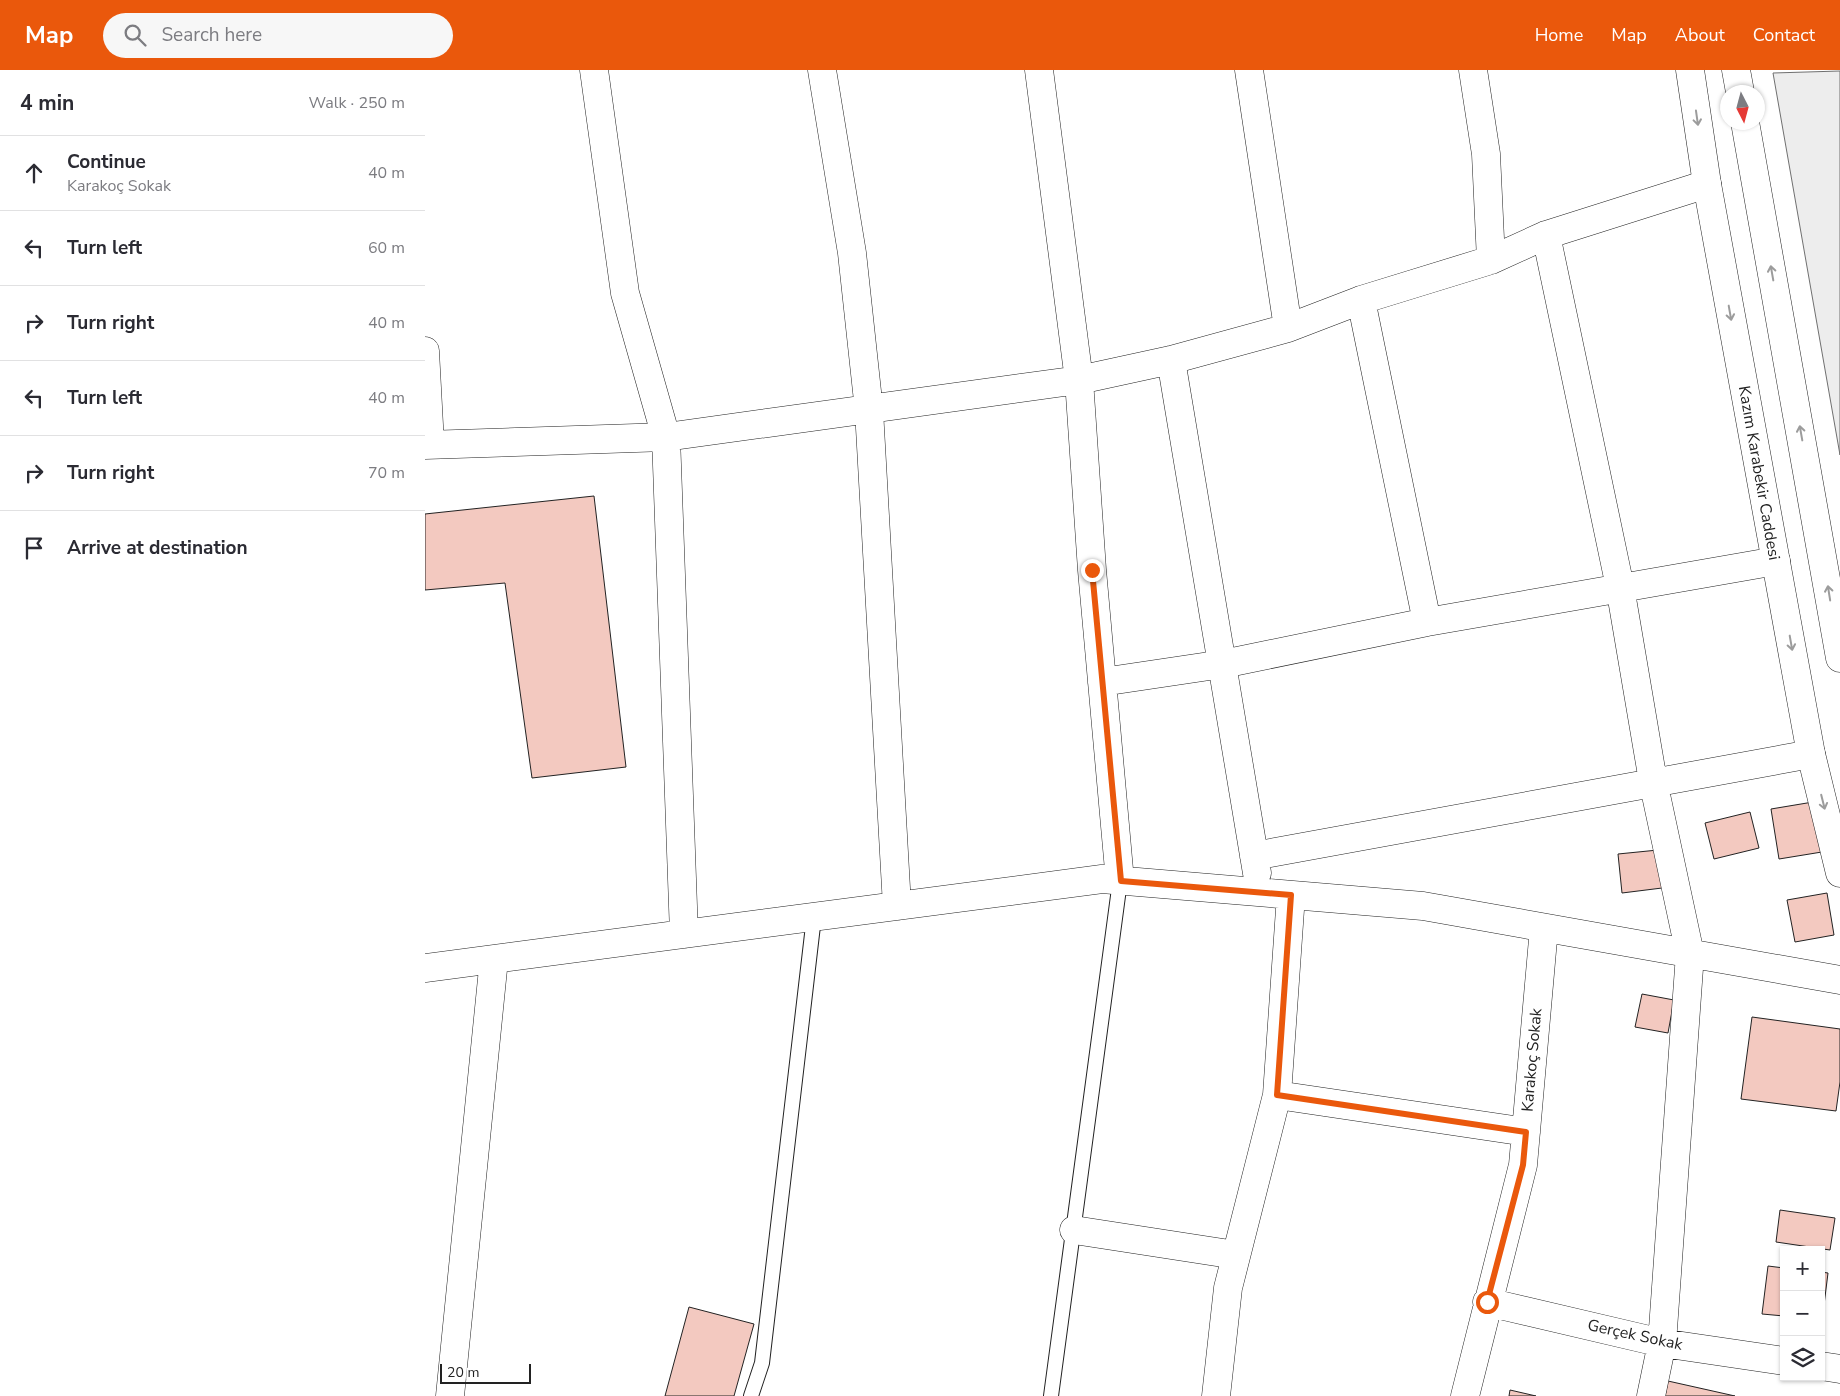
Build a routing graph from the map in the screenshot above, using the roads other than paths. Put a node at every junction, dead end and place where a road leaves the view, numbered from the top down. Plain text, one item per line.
1 (593, 70) edge
2 (822, 70) edge
3 (1039, 70) edge
4 (1249, 70) edge
5 (1473, 70) edge
6 (1690, 70) edge
7 (1736, 70) edge
8 (1739, 85) edge
9 (1746, 130) edge
10 (1707, 184) junction
11 (1546, 235) junction
12 (1491, 260) junction
13 (1361, 300) junction
14 (1288, 328) junction
15 (425, 351) edge
16 (1171, 360) junction
17 (1079, 380) junction
18 (869, 410) junction
19 (666, 437) junction
20 (427, 445) edge
21 (1775, 561) junction
22 (1620, 587) junction
23 (1427, 622) junction
24 (1840, 658) edge
25 (1223, 664) junction
26 (1102, 682) junction
27 (1811, 754) junction
28 (1653, 781) junction
29 (1254, 856) junction
30 (1840, 873) edge
31 (1121, 881) junction
32 (1260, 892) junction
33 (1291, 895) junction
34 (897, 906) junction
35 (814, 917) junction
36 (1544, 928) junction
37 (684, 934) junction
38 (1689, 954) junction
39 (494, 959) junction
40 (425, 968) edge
41 (1840, 980) edge
42 (1277, 1095) junction
43 (1526, 1132) junction
44 (1074, 1230) junction
45 (1236, 1255) junction
46 (1487, 1302) junction
47 (1662, 1343) junction
48 (1780, 1360) edge
49 (1825, 1367) edge
50 (1840, 1369) edge
51 (450, 1396) edge
52 (751, 1396) edge
53 (1051, 1396) edge
54 (1216, 1396) edge
55 (1465, 1396) edge
56 (1651, 1396) edge

1 - 19 street
2 - 18 street
3 - 17 street
4 - 14 street
5 - 12 street
6 -> 10 street, Kazım Karabekir Caddesi
7 - 8 street
24 -> 9 street
10 - 11 street
10 -> 21 street, Kazım Karabekir Caddesi
11 - 12 street
11 - 22 street
12 - 13 street
13 - 14 street
13 - 23 street
14 - 16 street
15 - 20 street
16 - 17 street
16 - 25 street
17 - 18 street
17 - 26 street
18 - 19 street
18 - 34 street
19 - 20 street
19 - 37 street
21 - 22 street
21 -> 27 street, Kazım Karabekir Caddesi
22 - 23 street
22 - 28 street
23 - 25 street
25 - 26 street
25 - 29 street
26 - 31 street
27 - 28 street
27 -> 30 street, Kazım Karabekir Caddesi
28 - 29 street
28 - 38 street
29 - 32 street
31 - 32 street
31 - 34 street
31 - 44 lane
32 - 33 street
33 - 36 street
33 - 42 street
34 - 35 street
35 - 37 street
35 - 52 lane
36 - 38 street
36 - 43 street, Karakoç Sokak
37 - 39 street
38 - 41 street
38 - 47 street
39 - 40 street
39 - 51 street
42 - 43 street
42 - 45 street
43 - 46 street, Karakoç Sokak
44 - 45 street
44 - 53 lane
45 - 54 street
46 - 47 street, Gerçek Sokak
46 - 55 street, Karakoç Sokak
47 - 48 street, Gerçek Sokak
47 - 56 street
49 - 50 street

